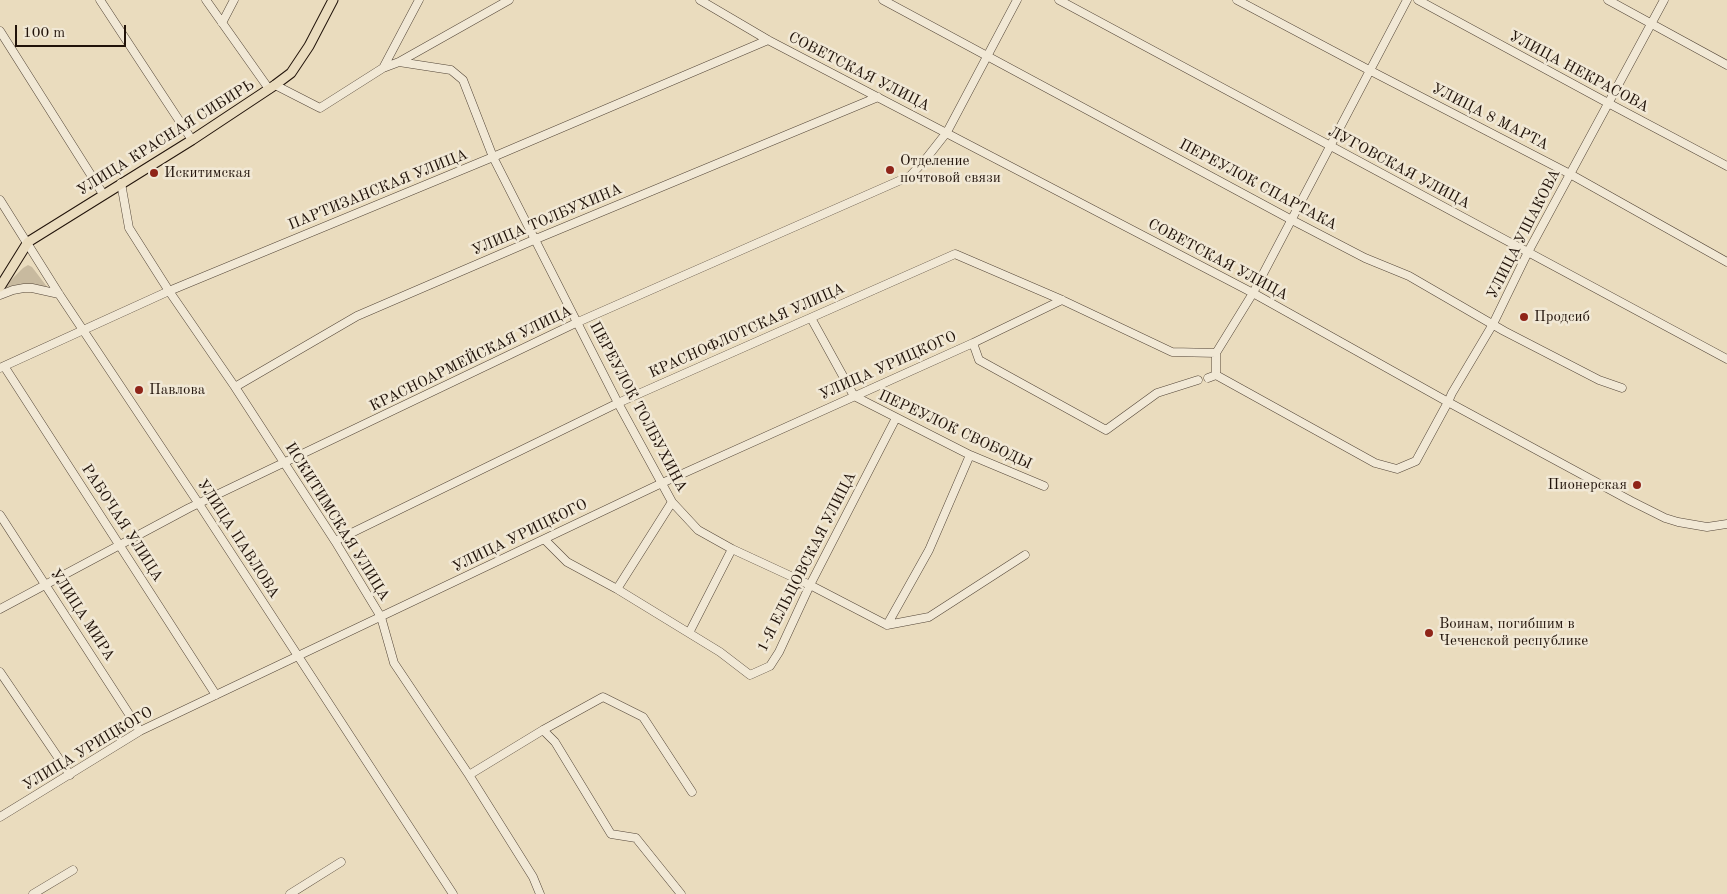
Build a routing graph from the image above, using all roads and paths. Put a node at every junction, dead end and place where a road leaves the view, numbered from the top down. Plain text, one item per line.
1 (100, 0) edge
2 (206, 0) edge
3 (234, 0) edge
4 (333, 0) edge
5 (419, 0) edge
6 (509, 0) edge
7 (700, 0) edge
8 (883, 0) edge
9 (1017, 0) edge
10 (1059, 0) edge
11 (1237, 0) edge
12 (1407, 0) edge
13 (1418, 0) edge
14 (1608, 0) edge
15 (1664, 0) edge
16 (222, 23) junction
17 (1651, 23) junction
18 (0, 31) edge
19 (768, 40) junction
20 (988, 56) junction
21 (399, 62) junction
22 (1727, 65) edge
23 (383, 68) junction
24 (1370, 70) junction
25 (272, 87) junction
26 (878, 97) junction
27 (1608, 103) junction
28 (947, 132) junction
29 (192, 140) junction
30 (1330, 146) junction
31 (493, 157) junction
32 (1727, 166) edge
33 (1570, 174) junction
34 (121, 183) junction
35 (103, 194) junction
36 (0, 200) edge
37 (1290, 219) junction
38 (536, 239) junction
39 (28, 242) junction
40 (1528, 252) junction
41 (1727, 262) edge
42 (0, 288) edge
43 (168, 291) junction
44 (1252, 293) junction
45 (59, 294) junction
46 (0, 295) edge
47 (1062, 300) junction
48 (811, 318) junction
49 (578, 322) junction
50 (1493, 324) junction
51 (83, 331) junction
52 (973, 342) junction
53 (1216, 353) junction
54 (1727, 359) edge
55 (2, 367) edge
56 (1198, 380) dead end
57 (235, 388) junction
58 (1622, 388) dead end
59 (854, 396) junction
60 (1448, 402) junction
61 (618, 403) junction
62 (896, 418) junction
63 (970, 455) junction
64 (284, 464) junction
65 (662, 484) junction
66 (1044, 486) dead end
67 (672, 502) junction
68 (198, 504) junction
69 (0, 515) edge
70 (1727, 524) edge
71 (545, 540) junction
72 (335, 541) junction
73 (120, 544) junction
74 (732, 549) junction
75 (1025, 555) dead end
76 (45, 584) junction
77 (810, 585) junction
78 (617, 589) junction
79 (0, 610) edge
80 (381, 618) junction
81 (887, 625) junction
82 (689, 634) junction
83 (298, 656) junction
84 (0, 672) edge
85 (216, 695) junction
86 (542, 730) junction
87 (140, 731) junction
88 (70, 775) junction
89 (469, 775) junction
90 (692, 792) dead end
91 (0, 817) edge
92 (341, 862) dead end
93 (73, 870) dead end
94 (33, 894) edge
95 (290, 894) edge
96 (453, 894) edge
97 (540, 894) edge
98 (681, 894) edge

1 - 29 street
2 - 16 street
3 - 16 street
4 - 25 main road, УЛИЦА КРАСНАЯ СИБИРЬ
5 - 23 street
6 - 21 street
7 - 19 street, СОВЕТСКАЯ УЛИЦА
8 - 20 street, ПЕРЕУЛОК СПАРТАКА
9 - 20 street, КРАСНОАРМЕЙСКАЯ УЛИЦА
10 - 30 street, ЛУГОВСКАЯ УЛИЦА
11 - 24 street, УЛИЦА 8 МАРТА
12 - 24 street
13 - 27 street, УЛИЦА НЕКРАСОВА
14 - 17 street
15 - 17 street, УЛИЦА УШАКОВА
16 - 25 street
17 - 22 street
17 - 27 street, УЛИЦА УШАКОВА
18 - 35 street
19 - 26 street, СОВЕТСКАЯ УЛИЦА
19 - 31 street, ПАРТИЗАНСКАЯ УЛИЦА
20 - 28 street, КРАСНОАРМЕЙСКАЯ УЛИЦА
20 - 37 street, ПЕРЕУЛОК СПАРТАКА
21 - 23 street
21 - 31 street, ПЕРЕУЛОК ТОЛБУХИНА
23 - 25 street
24 - 30 street
24 - 33 street, УЛИЦА 8 МАРТА
25 - 29 main road, УЛИЦА КРАСНАЯ СИБИРЬ
26 - 28 street, СОВЕТСКАЯ УЛИЦА
26 - 38 street, УЛИЦА ТОЛБУХИНА
27 - 32 street, УЛИЦА НЕКРАСОВА
27 - 33 street, УЛИЦА УШАКОВА
28 - 44 street, СОВЕТСКАЯ УЛИЦА
28 - 49 street, КРАСНОАРМЕЙСКАЯ УЛИЦА
29 - 34 main road, УЛИЦА КРАСНАЯ СИБИРЬ
30 - 37 street
30 - 40 street, ЛУГОВСКАЯ УЛИЦА
31 - 38 street, ПЕРЕУЛОК ТОЛБУХИНА
31 - 43 street, ПАРТИЗАНСКАЯ УЛИЦА
33 - 40 street, УЛИЦА УШАКОВА
33 - 41 street, УЛИЦА 8 МАРТА
34 - 35 main road, УЛИЦА КРАСНАЯ СИБИРЬ
34 - 43 street, ИСКИТИМСКАЯ УЛИЦА
35 - 39 main road, УЛИЦА КРАСНАЯ СИБИРЬ
36 - 39 street, УЛИЦА ПАВЛОВА
37 - 44 street
37 - 50 street, ПЕРЕУЛОК СПАРТАКА
38 - 49 street, ПЕРЕУЛОК ТОЛБУХИНА
38 - 57 street, УЛИЦА ТОЛБУХИНА
39 - 42 main road, УЛИЦА КРАСНАЯ СИБИРЬ
39 - 45 street, УЛИЦА ПАВЛОВА
40 - 50 street, УЛИЦА УШАКОВА
40 - 54 street, ЛУГОВСКАЯ УЛИЦА
43 - 51 street, ПАРТИЗАНСКАЯ УЛИЦА
43 - 57 street, ИСКИТИМСКАЯ УЛИЦА
44 - 53 street
44 - 60 street, СОВЕТСКАЯ УЛИЦА
45 - 46 street
45 - 51 street, УЛИЦА ПАВЛОВА
47 - 48 street, КРАСНОФЛОТСКАЯ УЛИЦА
47 - 52 street, УЛИЦА УРИЦКОГО
47 - 53 street
48 - 59 street, ПЕРЕУЛОК СВОБОДЫ
48 - 61 street, КРАСНОФЛОТСКАЯ УЛИЦА
49 - 61 street, ПЕРЕУЛОК ТОЛБУХИНА
49 - 64 street, КРАСНОАРМЕЙСКАЯ УЛИЦА
50 - 58 street, ПЕРЕУЛОК СПАРТАКА
50 - 60 street, УЛИЦА УШАКОВА
51 - 55 street, ПАРТИЗАНСКАЯ УЛИЦА
51 - 68 street, УЛИЦА ПАВЛОВА
52 - 56 street
52 - 59 street, УЛИЦА УРИЦКОГО
53 - 60 street, УЛИЦА УШАКОВА
55 - 73 street, РАБОЧАЯ УЛИЦА
57 - 64 street, ИСКИТИМСКАЯ УЛИЦА
59 - 62 street, ПЕРЕУЛОК СВОБОДЫ
59 - 65 street, УЛИЦА УРИЦКОГО
60 - 70 street, СОВЕТСКАЯ УЛИЦА
61 - 65 street, ПЕРЕУЛОК ТОЛБУХИНА
61 - 72 street, КРАСНОФЛОТСКАЯ УЛИЦА
62 - 63 street, ПЕРЕУЛОК СВОБОДЫ
62 - 77 street, 1-Я ЕЛЬЦОВСКАЯ УЛИЦА
63 - 66 street, ПЕРЕУЛОК СВОБОДЫ
63 - 81 street
64 - 68 street, КРАСНОАРМЕЙСКАЯ УЛИЦА
64 - 72 street, ИСКИТИМСКАЯ УЛИЦА
65 - 67 street, ПЕРЕУЛОК ТОЛБУХИНА
65 - 71 street, УЛИЦА УРИЦКОГО
67 - 74 street, ПЕРЕУЛОК ТОЛБУХИНА
67 - 78 street
68 - 73 street, КРАСНОАРМЕЙСКАЯ УЛИЦА
68 - 83 street, УЛИЦА ПАВЛОВА
69 - 76 street, УЛИЦА МИРА
71 - 78 street, 1-Я ЕЛЬЦОВСКАЯ УЛИЦА
71 - 80 street, УЛИЦА УРИЦКОГО
72 - 80 street, ИСКИТИМСКАЯ УЛИЦА
73 - 76 street, КРАСНОАРМЕЙСКАЯ УЛИЦА
73 - 85 street, РАБОЧАЯ УЛИЦА
74 - 77 street, ПЕРЕУЛОК ТОЛБУХИНА
74 - 82 street
75 - 81 street
76 - 79 street, КРАСНОАРМЕЙСКАЯ УЛИЦА
76 - 87 street, УЛИЦА МИРА
77 - 81 street, ПЕРЕУЛОК ТОЛБУХИНА
77 - 82 street, 1-Я ЕЛЬЦОВСКАЯ УЛИЦА
78 - 82 street, 1-Я ЕЛЬЦОВСКАЯ УЛИЦА
80 - 83 street, УЛИЦА УРИЦКОГО
80 - 89 street, ИСКИТИМСКАЯ УЛИЦА
83 - 85 street, УЛИЦА УРИЦКОГО
83 - 96 street, УЛИЦА ПАВЛОВА
84 - 88 street
85 - 87 street, УЛИЦА УРИЦКОГО
86 - 89 street
86 - 90 street
86 - 98 street
87 - 88 street, УЛИЦА УРИЦКОГО
88 - 91 street, УЛИЦА УРИЦКОГО
89 - 97 street, ИСКИТИМСКАЯ УЛИЦА
92 - 95 street
93 - 94 street

